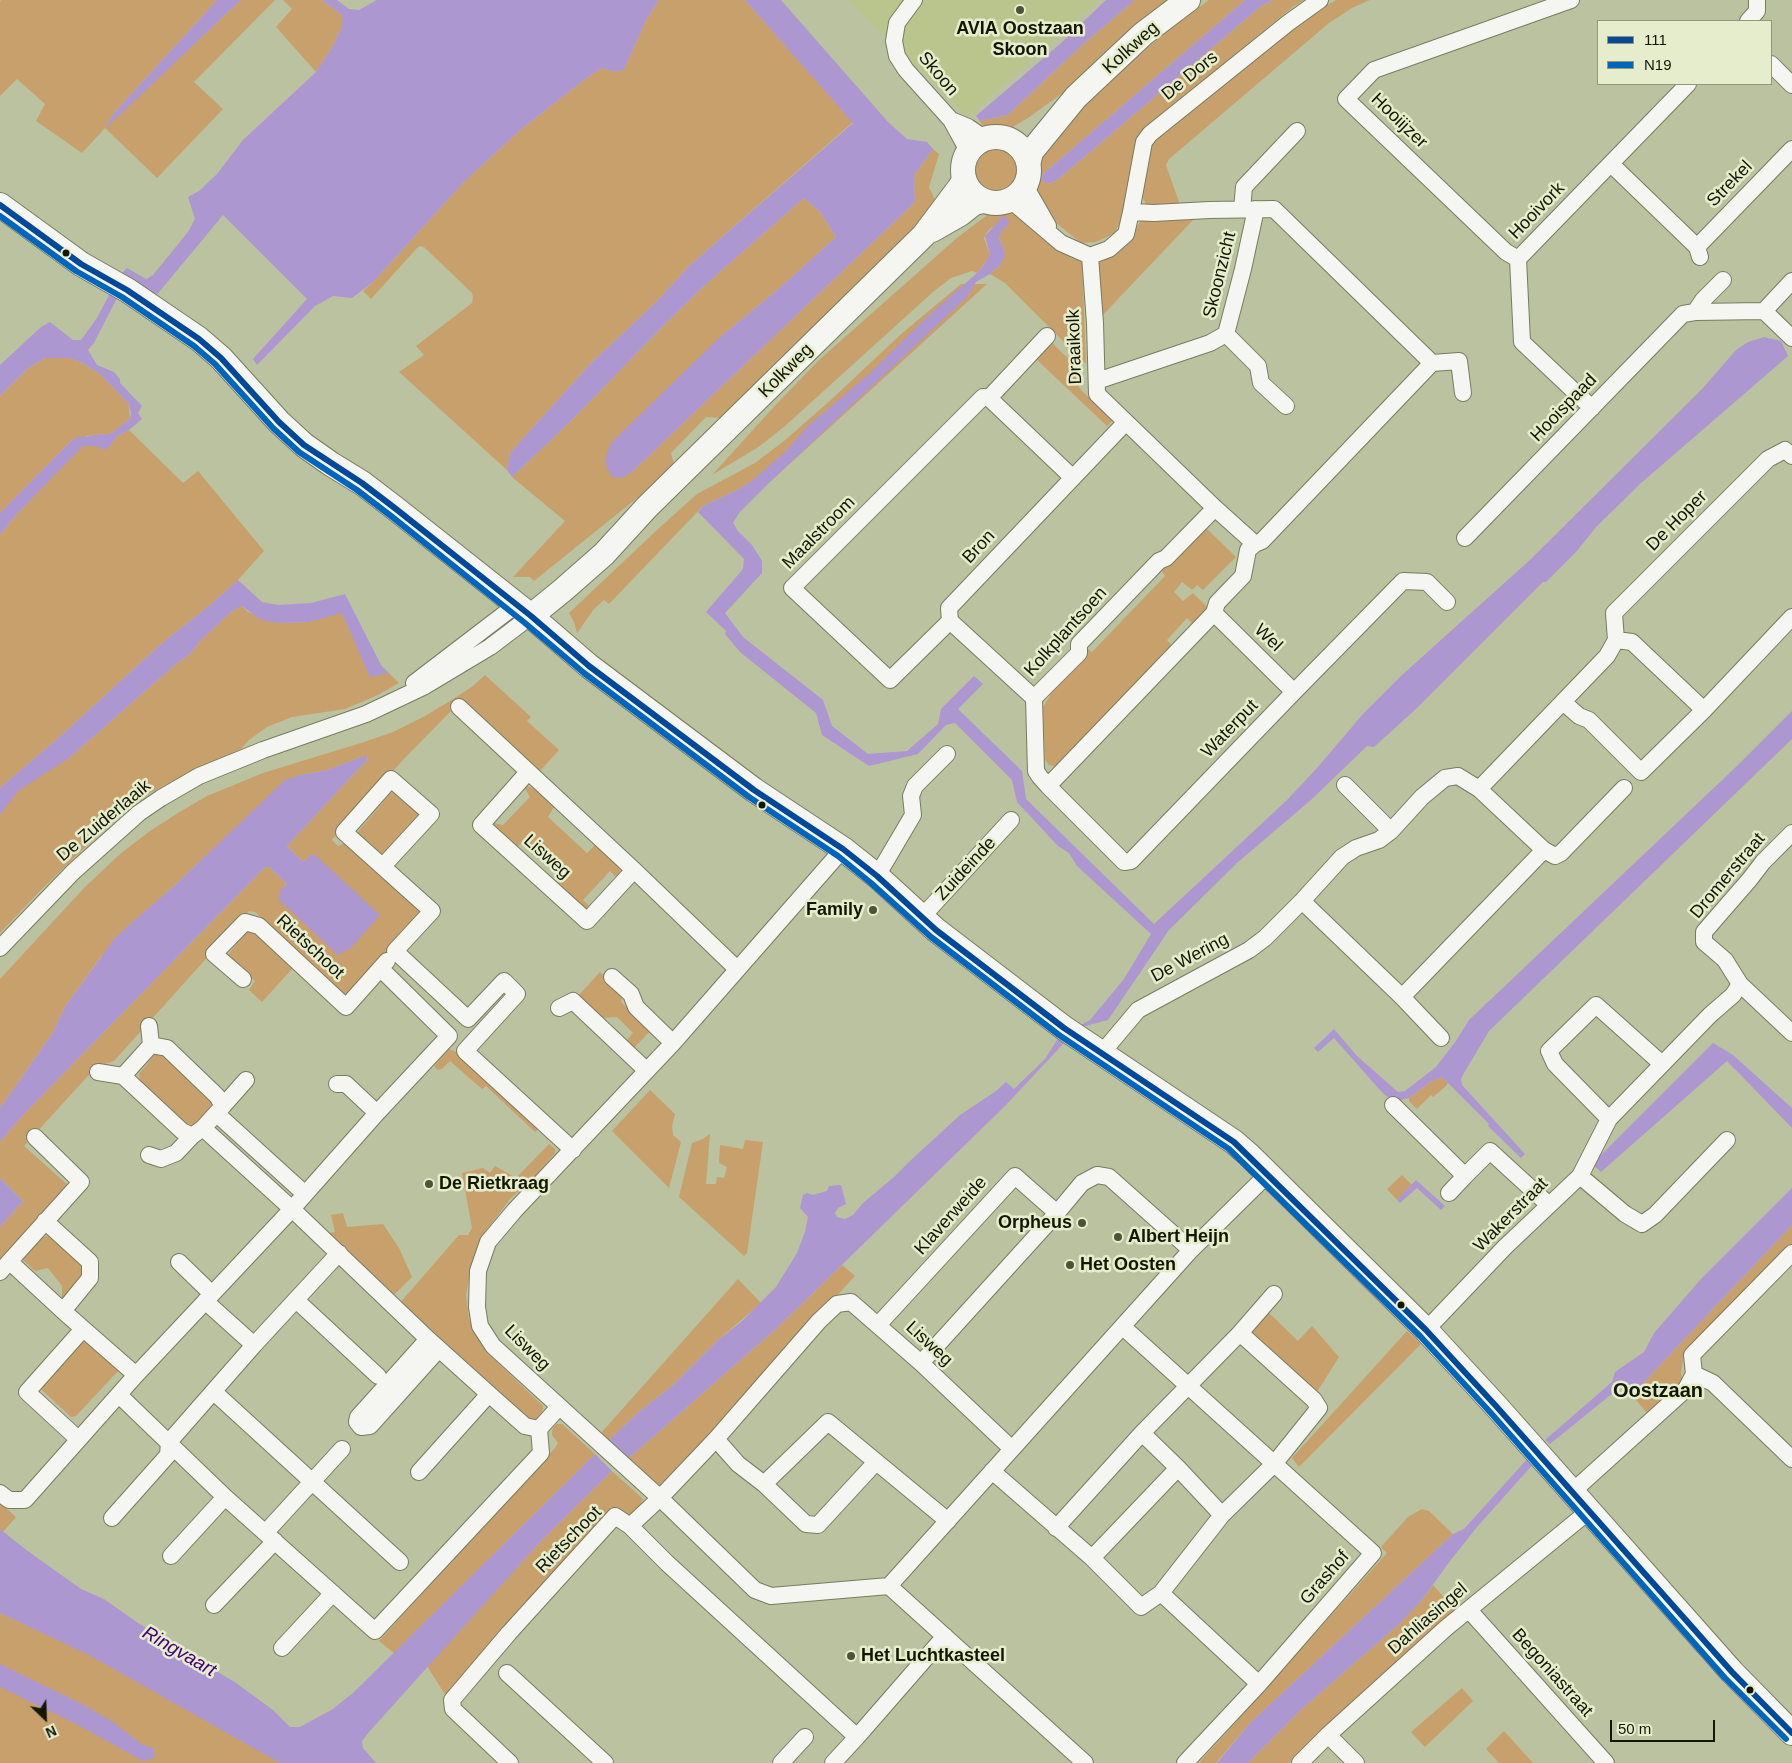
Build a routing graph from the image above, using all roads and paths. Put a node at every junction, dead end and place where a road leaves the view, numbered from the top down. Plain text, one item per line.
1 (914, 0) edge
2 (1188, 0) edge
3 (1320, 0) edge
4 (1571, 0) edge
5 (1757, 0) edge
6 (1749, 20) edge
7 (1772, 65) edge
8 (1687, 85) edge
9 (1792, 85) edge
10 (1076, 97) junction
11 (1297, 131) dead end
12 (1010, 140) junction
13 (976, 145) junction
14 (1792, 149) edge
15 (1029, 161) junction
16 (1611, 164) junction
17 (964, 180) junction
18 (1027, 185) junction
19 (984, 201) junction
20 (1008, 201) junction
21 (0, 205) edge
22 (1249, 209) junction
23 (1131, 212) junction
24 (924, 235) junction
25 (1054, 237) junction
26 (1090, 256) junction
27 (1518, 260) junction
28 (1723, 280) dead end
29 (1792, 281) edge
30 (1764, 310) junction
31 (1695, 312) junction
32 (1226, 334) junction
33 (1047, 336) dead end
34 (1792, 338) edge
35 (1432, 363) junction
36 (1097, 381) junction
37 (1463, 393) dead end
38 (989, 398) junction
39 (1286, 406) dead end
40 (1592, 408) junction
41 (1126, 422) junction
42 (1792, 456) edge
43 (1073, 478) junction
44 (1215, 508) junction
45 (1466, 538) dead end
46 (1255, 544) junction
47 (1447, 602) dead end
48 (523, 610) junction
49 (1214, 613) junction
50 (1792, 617) edge
51 (950, 621) junction
52 (1616, 640) junction
53 (1294, 692) junction
54 (1034, 698) junction
55 (1563, 702) junction
56 (459, 707) dead end
57 (1704, 710) junction
58 (947, 754) dead end
59 (528, 772) junction
60 (1345, 785) dead end
61 (1048, 786) junction
62 (1624, 788) dead end
63 (1479, 790) junction
64 (1011, 820) dead end
65 (1391, 831) junction
66 (1792, 833) edge
67 (844, 849) junction
68 (1544, 850) junction
69 (383, 866) junction
70 (634, 870) junction
71 (877, 876) junction
72 (1302, 901) junction
73 (921, 918) junction
74 (0, 948) edge
75 (395, 951) junction
76 (380, 969) junction
77 (737, 969) junction
78 (612, 977) dead end
79 (243, 979) dead end
80 (1740, 984) junction
81 (1402, 997) junction
82 (559, 1008) dead end
83 (149, 1026) dead end
84 (1792, 1033) edge
85 (449, 1036) junction
86 (1441, 1038) dead end
87 (673, 1042) junction
88 (151, 1045) junction
89 (465, 1051) junction
90 (1101, 1054) junction
91 (1662, 1064) junction
92 (646, 1070) junction
93 (98, 1072) dead end
94 (124, 1076) junction
95 (246, 1080) dead end
96 (337, 1084) dead end
97 (1393, 1105) dead end
98 (220, 1110) junction
99 (377, 1113) junction
100 (1609, 1119) junction
101 (198, 1132) junction
102 (35, 1137) dead end
103 (1727, 1140) dead end
104 (573, 1150) junction
105 (149, 1155) dead end
106 (1268, 1174) junction
107 (1465, 1176) junction
108 (1580, 1176) junction
109 (1449, 1193) dead end
110 (305, 1194) junction
111 (1549, 1205) junction
112 (292, 1209) junction
113 (1057, 1213) junction
114 (45, 1221) junction
115 (1191, 1250) junction
116 (339, 1253) junction
117 (1792, 1253) edge
118 (179, 1262) dead end
119 (5, 1267) edge
120 (1274, 1294) dead end
121 (209, 1297) junction
122 (296, 1300) junction
123 (63, 1311) junction
124 (878, 1325) junction
125 (1123, 1327) junction
126 (82, 1329) junction
127 (1426, 1330) junction
128 (1240, 1333) junction
129 (434, 1344) junction
130 (254, 1345) junction
131 (921, 1363) junction
132 (1694, 1374) junction
133 (136, 1375) junction
134 (378, 1376) dead end
135 (1188, 1384) junction
136 (214, 1392) junction
137 (489, 1394) junction
138 (119, 1395) junction
139 (559, 1406) junction
140 (539, 1429) junction
141 (1142, 1433) junction
142 (78, 1439) junction
143 (716, 1439) junction
144 (169, 1442) junction
145 (1012, 1449) junction
146 (342, 1450) dead end
147 (1792, 1459) edge
148 (876, 1462) junction
149 (1274, 1464) junction
150 (1178, 1468) junction
151 (992, 1471) junction
152 (419, 1472) dead end
153 (312, 1482) junction
154 (764, 1484) junction
155 (0, 1492) edge
156 (1572, 1492) junction
157 (225, 1497) junction
158 (660, 1498) junction
159 (1589, 1512) junction
160 (1222, 1515) junction
161 (112, 1518) dead end
162 (948, 1521) junction
163 (630, 1526) junction
164 (1056, 1528) junction
165 (270, 1536) junction
166 (171, 1556) dead end
167 (1092, 1558) junction
168 (400, 1562) dead end
169 (889, 1586) junction
170 (333, 1593) junction
171 (1161, 1593) junction
172 (214, 1605) dead end
173 (1468, 1610) junction
174 (945, 1636) junction
175 (282, 1648) dead end
176 (507, 1673) dead end
177 (1260, 1684) junction
178 (1792, 1733) edge
179 (1328, 1735) junction
180 (805, 1736) dead end
181 (857, 1737) junction
182 (598, 1761) edge
183 (510, 1763) edge
184 (781, 1763) edge
185 (833, 1763) edge
186 (1085, 1763) edge
187 (1185, 1763) edge
188 (1300, 1763) edge
189 (1356, 1763) edge
190 (1606, 1763) edge

1 - 13 street, Skoon
2 - 10 street, Kolkweg
3 - 23 street, De Dors
4 - 27 street, Hooiijzer
5 - 6 street
7 - 9 street
8 - 16 street, Hooivork
10 - 12 street, Kolkweg
10 - 15 street, Kolkweg
11 - 22 street
12 - 13 street
12 - 15 street
13 - 17 street
14 - 16 street, Strekel
15 - 18 street
16 - 27 street, Hooivork
17 - 19 street
17 - 24 street, Kolkweg
18 - 20 street
18 - 25 street
19 - 20 street
19 - 24 street, Kolkweg
20 - 25 street
21 - 48 street, Zuideinde
22 - 23 street
22 - 32 street, Skoonzicht
22 - 35 street
23 - 26 street
24 - 48 street, Kolkweg
25 - 26 street
26 - 36 street, Draaikolk
27 - 40 street, Hooivork
28 - 31 street, Hooispaad
29 - 30 street
30 - 31 street, Hooispaad
30 - 34 street
31 - 40 street, Hooispaad
32 - 36 street, Skoonzicht
32 - 39 street
33 - 38 street, Maalstroom
35 - 37 street
35 - 46 street
36 - 41 street, Draaikolk
38 - 43 street
38 - 51 street, Maalstroom
40 - 45 street, Hooispaad
41 - 43 street, Bron
41 - 44 street, Draaikolk
42 - 52 street, De Hoper
43 - 51 street, Bron
44 - 46 street, Draaikolk
44 - 54 street, Kolkplantsoen
46 - 49 street
47 - 53 street, Waterput
48 - 67 street, Zuideinde
48 - 74 street, De Zuiderlaaik
49 - 53 street, Wel
49 - 61 street
50 - 57 street
51 - 54 street
52 - 55 street
52 - 57 street
53 - 61 street, Waterput
54 - 61 street, Kolkplantsoen
55 - 57 street
55 - 63 street
56 - 59 street
58 - 71 street
59 - 70 street
59 - 70 street, Lisweg
60 - 65 street
62 - 68 street
63 - 65 street, De Wering
63 - 68 street, De Wering
64 - 73 street, Zuideinde
65 - 72 street, De Wering
66 - 80 street, Dromerstraat
67 - 71 street, Zuideinde
67 - 77 street, Lisweg
68 - 81 street
69 - 69 street
69 - 75 street
70 - 77 street
71 - 73 street, Zuideinde
72 - 81 street
72 - 90 street, De Wering
73 - 90 street, Zuideinde
75 - 76 street, Rietschoot
75 - 89 street
76 - 79 street, Rietschoot
76 - 85 street
77 - 87 street, Lisweg
78 - 87 street
80 - 84 street, Dromerstraat
80 - 91 street, Wakerstraat
81 - 86 street
82 - 92 street
83 - 88 street
85 - 89 street
85 - 99 street
87 - 92 street, Lisweg
88 - 94 street
88 - 98 street
89 - 104 street
90 - 106 street, Zuideinde
91 - 100 street, Wakerstraat
91 - 100 street
92 - 104 street, Lisweg
93 - 94 street
94 - 101 street
95 - 98 street
96 - 99 street
97 - 107 street
98 - 101 street
98 - 110 street
99 - 110 street
100 - 108 street, Wakerstraat
101 - 105 street
101 - 112 street
102 - 114 street
103 - 108 street
104 - 139 street, Lisweg
106 - 115 street
106 - 127 street, Zuideinde
107 - 109 street
107 - 111 street
108 - 111 street, Wakerstraat
110 - 112 street
111 - 127 street, Wakerstraat
112 - 116 street
112 - 121 street
113 - 115 street
113 - 124 street, Klaverweide
113 - 131 street
114 - 119 street
114 - 123 street
115 - 125 street
116 - 122 street
116 - 129 street
117 - 132 street
118 - 121 street
119 - 123 street
120 - 128 street
121 - 130 street
121 - 133 street
122 - 130 street
122 - 134 street
123 - 126 street
124 - 131 street, Lisweg
124 - 143 street, Lisweg
125 - 135 street, Grashof
125 - 145 street
126 - 133 street
126 - 142 street
127 - 156 street, Zuideinde
128 - 135 street
128 - 149 street
129 - 129 street
129 - 137 street
130 - 136 street
131 - 145 street, Lisweg
132 - 147 street
132 - 156 street
133 - 138 street
135 - 141 street
135 - 149 street, Grashof
136 - 144 street
136 - 153 street
137 - 140 street
137 - 152 street
138 - 142 street
138 - 144 street
139 - 140 street
139 - 158 street, Lisweg
140 - 170 street
141 - 150 street
141 - 164 street
142 - 155 street
143 - 154 street
143 - 158 street, Lisweg
144 - 157 street
144 - 161 street
145 - 151 street
146 - 153 street
148 - 154 street
148 - 154 street
148 - 162 street
149 - 160 street
149 - 177 street, Grashof
150 - 160 street
150 - 167 street
151 - 162 street
151 - 164 street
153 - 165 street
153 - 168 street
156 - 159 street, Zuideinde
157 - 165 street
157 - 166 street
158 - 163 street, Lisweg
158 - 169 street, Lisweg
159 - 173 street, Dahliasingel
159 - 178 street, Zuideinde
160 - 171 street
162 - 169 street
163 - 181 street, Rietschoot
163 - 183 street, Rietschoot
164 - 167 street
165 - 170 street
165 - 172 street
167 - 171 street
169 - 174 street
170 - 175 street
171 - 177 street
173 - 179 street, Dahliasingel
173 - 190 street, Begoniastraat
174 - 181 street
174 - 186 street
176 - 182 street
177 - 187 street, Grashof
179 - 188 street, Dahliasingel
179 - 189 street
180 - 184 street
181 - 185 street

